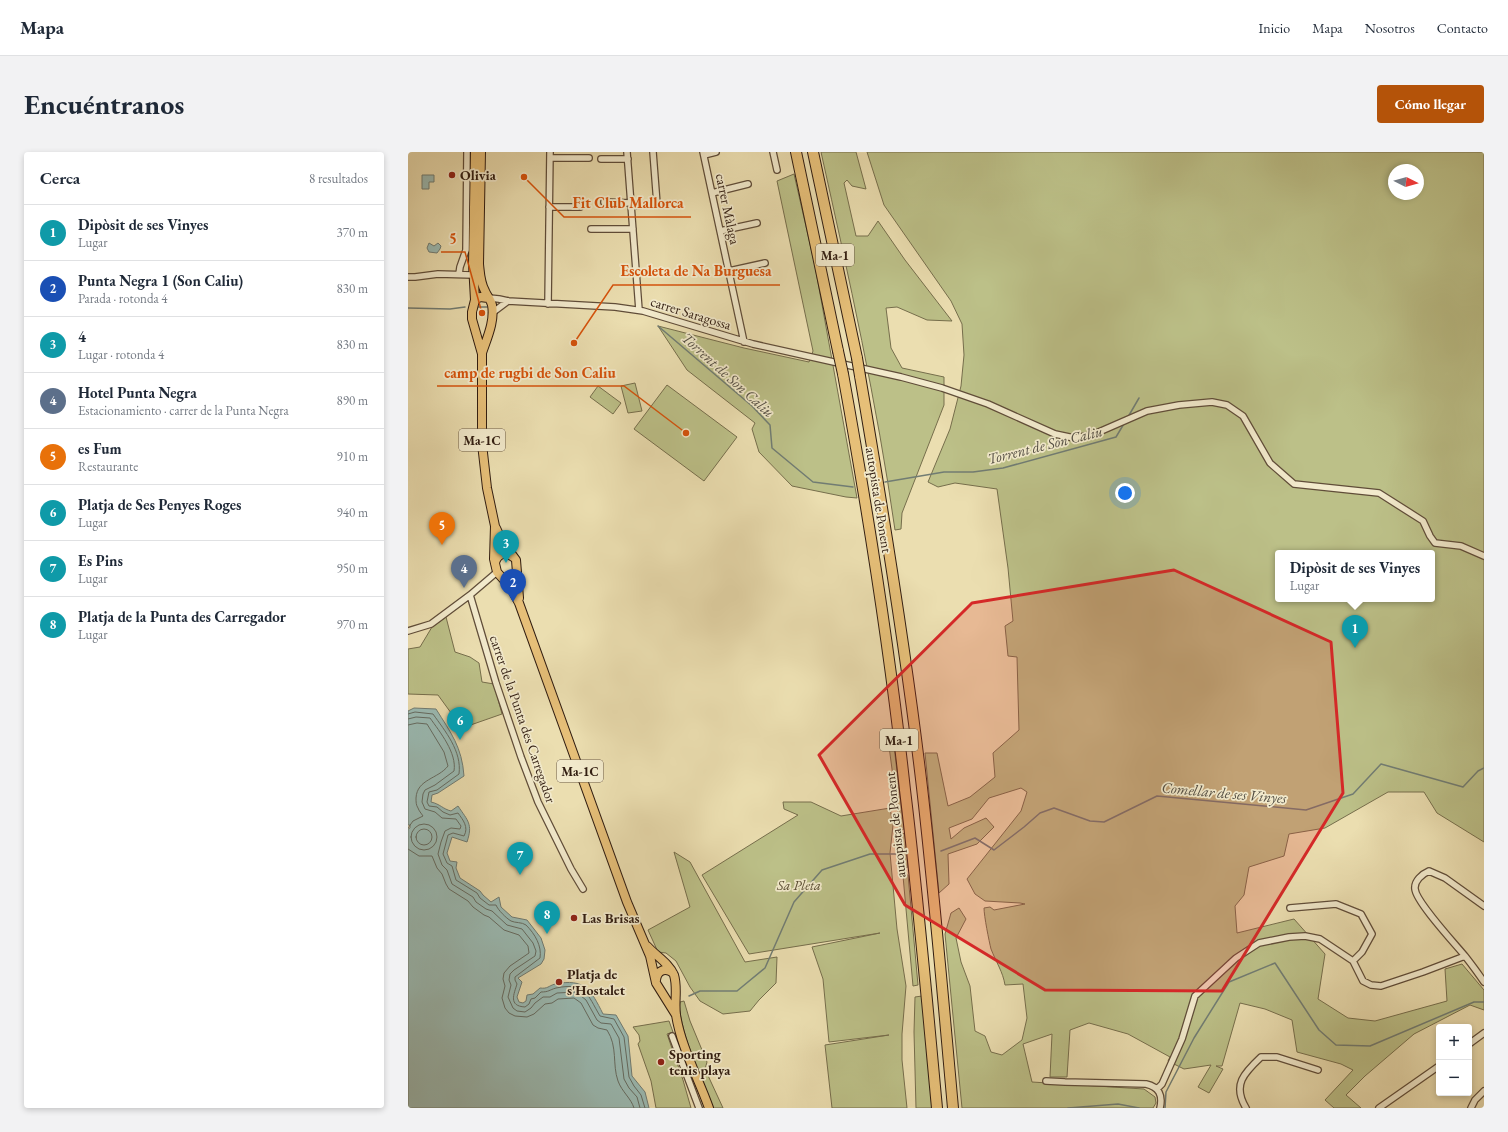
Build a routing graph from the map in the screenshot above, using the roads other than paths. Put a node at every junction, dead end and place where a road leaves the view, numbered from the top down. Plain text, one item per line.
1 (467, 152) edge
2 (475, 152) edge
3 (481, 152) edge
4 (627, 152) edge
5 (653, 152) edge
6 (716, 152) edge
7 (773, 152) edge
8 (792, 152) edge
9 (796, 152) edge
10 (813, 152) edge
11 (703, 153) edge
12 (550, 155) edge
13 (589, 158) dead end
14 (601, 159) dead end
15 (628, 159) junction
16 (777, 170) dead end
17 (748, 184) dead end
18 (804, 187) junction
19 (712, 193) junction
20 (604, 202) dead end
21 (631, 205) junction
22 (549, 207) junction
23 (580, 207) dead end
24 (757, 222) dead end
25 (591, 229) dead end
26 (633, 229) junction
27 (720, 231) junction
28 (765, 263) dead end
29 (729, 271) junction
30 (459, 274) junction
31 (473, 275) junction
32 (408, 277) edge
33 (489, 298) junction
34 (475, 300) junction
35 (508, 301) junction
36 (548, 304) junction
37 (640, 310) junction
38 (492, 312) junction
39 (491, 323) junction
40 (474, 324) junction
41 (744, 342) junction
42 (482, 354) junction
43 (863, 372) junction
44 (494, 526) junction
45 (1484, 556) edge
46 (515, 561) junction
47 (494, 563) junction
48 (498, 573) junction
49 (470, 596) junction
50 (519, 603) junction
51 (408, 631) edge
52 (584, 889) dead end
53 (1484, 906) edge
54 (1290, 908) dead end
55 (642, 939) junction
56 (1465, 956) junction
57 (1353, 961) junction
58 (674, 977) junction
59 (1484, 982) edge
60 (657, 983) junction
61 (676, 1015) junction
62 (1484, 1033) edge
63 (672, 1036) dead end
64 (1472, 1042) edge
65 (1436, 1068) edge
66 (1318, 1070) dead end
67 (1046, 1081) dead end
68 (1157, 1089) junction
69 (1484, 1091) edge
70 (699, 1108) edge
71 (708, 1108) edge
72 (937, 1108) edge
73 (953, 1108) edge
74 (1160, 1108) edge
75 (1246, 1108) edge
76 (1379, 1108) edge
77 (1470, 1108) edge

1 - 30 street
2 - 31 main road, Ma-1C
3 - 33 main road, Ma-1C
4 - 15 street
5 - 21 street
6 - 11 street
7 - 16 street
8 - 18 highway
9 - 18 highway, Ma-1
10 - 43 highway, Ma-1, bridge
11 - 19 street, carrer Màlaga
12 - 13 street
12 - 22 street
14 - 15 street
15 - 21 street
17 - 19 street
18 - 72 highway, autopista de Ponent / Ma-1, bridge
19 - 27 street, carrer Màlaga
20 - 21 street
21 - 26 street
22 - 23 street
22 - 36 street
24 - 27 street
25 - 26 street
26 - 37 street
27 - 29 street, carrer Màlaga
28 - 29 street
29 - 41 street, carrer Màlaga
30 - 31 street
30 - 32 street
31 - 34 main road, Ma-1C
33 - 34 main road
33 - 35 street, carrer Saragossa
33 - 38 main road, Ma-1C
34 - 40 main road, Ma-1C
35 - 36 street, carrer Saragossa
35 - 38 street
36 - 37 street, carrer Saragossa
37 - 41 street, carrer Saragossa
38 - 39 main road, Ma-1C
39 - 40 main road
39 - 42 main road, Ma-1C
40 - 42 main road, Ma-1C
41 - 43 street, carrer Saragossa
42 - 44 main road, Ma-1C
43 - 45 street, carrer Saragossa
43 - 73 highway, autopista de Ponent / Ma-1
44 - 46 main road, Ma-1C
44 - 47 main road, Ma-1C
46 - 47 main road
46 - 48 main road
46 - 50 main road, Ma-1C
47 - 48 main road, Ma-1C
48 - 49 street
48 - 50 main road, Ma-1C
49 - 51 street
49 - 52 street, carrer de la Punta des Carregador
50 - 55 main road, Ma-1C
53 - 56 street
54 - 57 street
55 - 58 main road, Ma-1C
55 - 60 main road, Ma-1C
56 - 57 street
56 - 59 street
57 - 68 street
58 - 60 main road
58 - 60 main road
58 - 61 main road, Ma-1C
60 - 61 main road, Ma-1C
61 - 71 main road, Ma-1C
62 - 64 street
63 - 70 street
65 - 76 street
66 - 75 street
67 - 68 street
68 - 74 street
69 - 77 street

